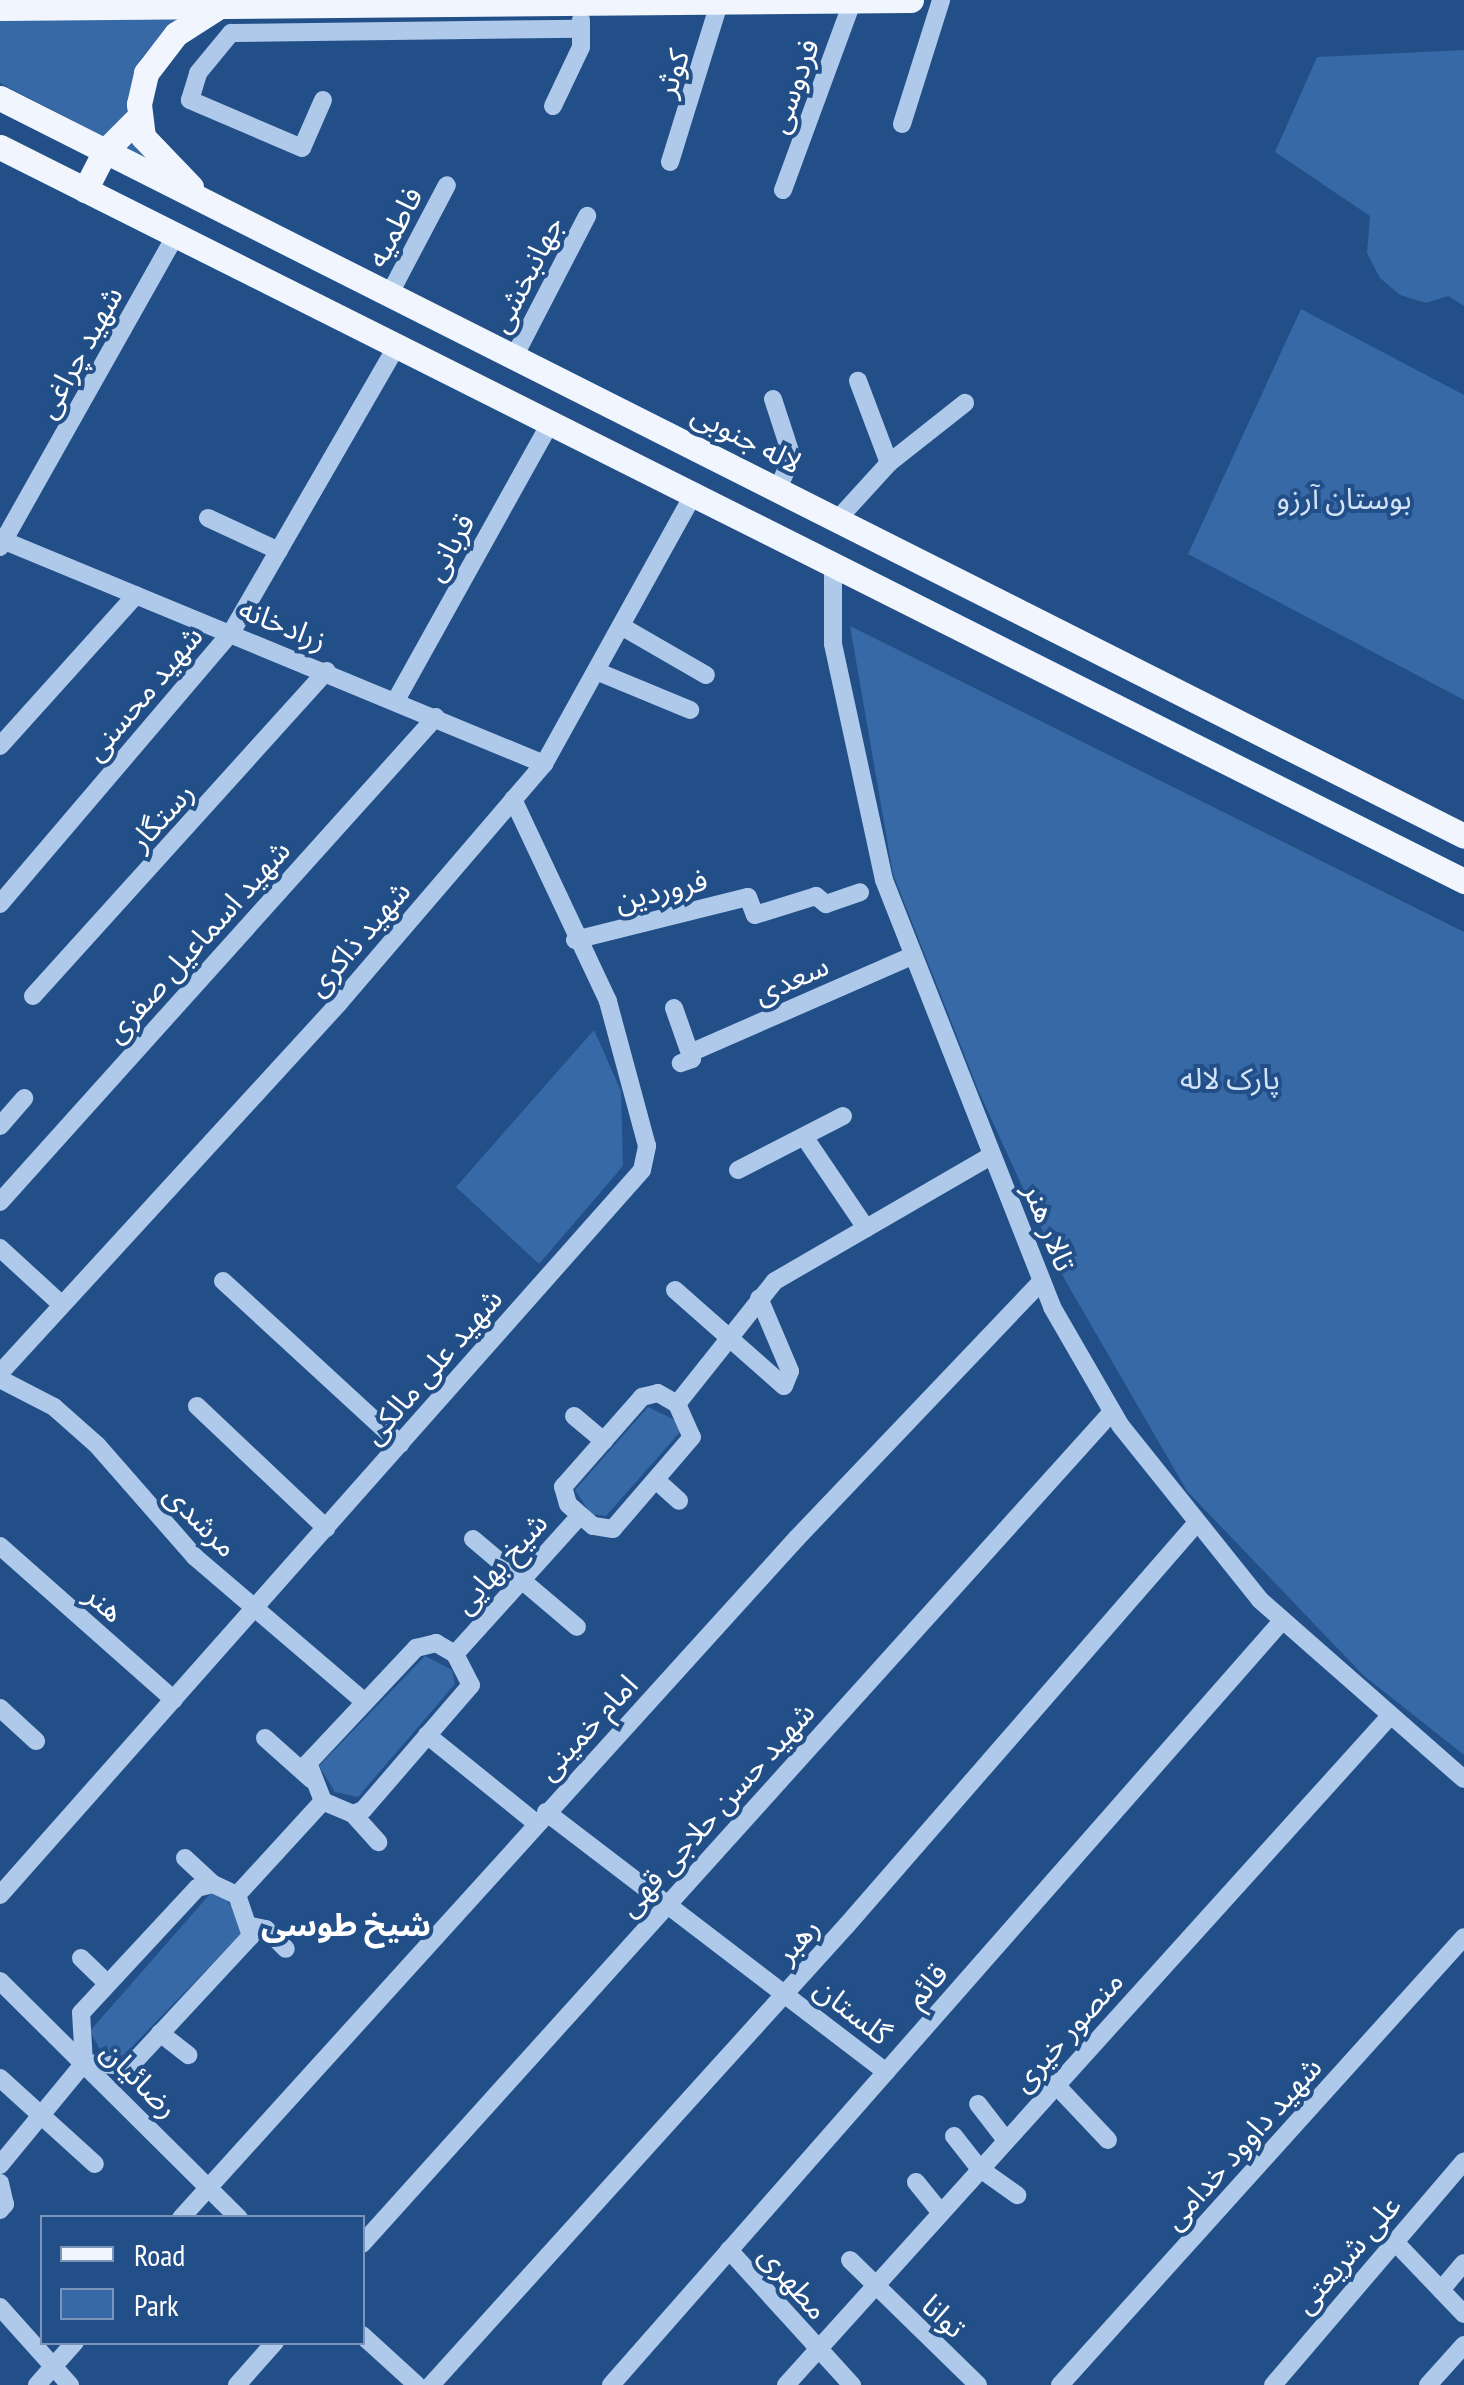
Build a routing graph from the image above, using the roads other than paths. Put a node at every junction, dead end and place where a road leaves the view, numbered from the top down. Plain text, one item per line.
1 (912, 0) edge
2 (940, 0) edge
3 (853, 1) edge
4 (97, 2) edge
5 (817, 2) edge
6 (638, 3) edge
7 (719, 3) edge
8 (224, 4) junction
9 (0, 8) edge
10 (581, 12) edge
11 (0, 98) edge
12 (324, 100) dead end
13 (553, 106) dead end
14 (140, 116) junction
15 (902, 124) dead end
16 (0, 147) edge
17 (105, 151) junction
18 (670, 162) dead end
19 (447, 185) dead end
20 (85, 190) junction
21 (783, 190) dead end
22 (205, 202) junction
23 (587, 216) dead end
24 (175, 236) junction
25 (390, 294) junction
26 (396, 346) junction
27 (514, 357) junction
28 (858, 381) dead end
29 (773, 399) dead end
30 (966, 403) dead end
31 (551, 422) junction
32 (889, 463) junction
33 (777, 490) junction
34 (695, 492) junction
35 (208, 518) dead end
36 (837, 520) junction
37 (2, 543) edge
38 (278, 552) junction
39 (833, 562) junction
40 (136, 594) junction
41 (620, 626) junction
42 (231, 632) junction
43 (995, 644) junction
44 (327, 671) junction
45 (596, 671) junction
46 (706, 675) dead end
47 (396, 700) junction
48 (690, 710) dead end
49 (436, 717) junction
50 (1224, 717) junction
51 (0, 746) edge
52 (544, 764) junction
53 (1266, 782) junction
54 (513, 800) junction
55 (1464, 836) edge
56 (1464, 851) edge
57 (1464, 881) edge
58 (860, 892) dead end
59 (0, 904) edge
60 (576, 940) junction
61 (914, 955) junction
62 (33, 996) dead end
63 (674, 1008) dead end
64 (24, 1098) dead end
65 (844, 1116) dead end
66 (0, 1126) edge
67 (805, 1138) junction
68 (992, 1156) junction
69 (738, 1170) dead end
70 (0, 1202) edge
71 (866, 1228) junction
72 (0, 1248) edge
73 (223, 1281) dead end
74 (1042, 1281) junction
75 (675, 1290) dead end
76 (759, 1298) junction
77 (62, 1305) junction
78 (730, 1333) junction
79 (0, 1376) edge
80 (677, 1404) junction
81 (196, 1406) dead end
82 (1112, 1412) junction
83 (574, 1416) dead end
84 (604, 1440) junction
85 (400, 1444) junction
86 (656, 1480) junction
87 (679, 1501) dead end
88 (579, 1517) junction
89 (1195, 1525) junction
90 (326, 1528) junction
91 (473, 1540) dead end
92 (0, 1546) edge
93 (524, 1578) junction
94 (256, 1608) junction
95 (1282, 1621) junction
96 (577, 1627) dead end
97 (455, 1654) junction
98 (174, 1700) junction
99 (365, 1702) junction
100 (0, 1708) edge
101 (1390, 1716) junction
102 (428, 1735) junction
103 (265, 1738) dead end
104 (36, 1741) dead end
105 (1464, 1779) edge
106 (312, 1780) junction
107 (323, 1801) junction
108 (353, 1814) junction
109 (541, 1817) junction
110 (378, 1842) dead end
111 (185, 1858) dead end
112 (4, 1882) edge
113 (213, 1884) junction
114 (237, 1895) junction
115 (666, 1906) junction
116 (250, 1926) junction
117 (1464, 1937) edge
118 (286, 1949) dead end
119 (81, 1958) dead end
120 (0, 1981) edge
121 (107, 1983) junction
122 (786, 1994) junction
123 (160, 2033) junction
124 (188, 2055) dead end
125 (84, 2062) junction
126 (886, 2072) junction
127 (0, 2078) edge
128 (1056, 2084) junction
129 (978, 2104) dead end
130 (41, 2117) junction
131 (954, 2136) dead end
132 (1006, 2139) junction
133 (1108, 2140) dead end
134 (1464, 2161) edge
135 (95, 2164) dead end
136 (0, 2165) edge
137 (980, 2168) junction
138 (916, 2182) dead end
139 (0, 2184) edge
140 (208, 2186) junction
141 (1017, 2194) dead end
142 (0, 2210) edge
143 (940, 2212) junction
144 (184, 2215) edge
145 (237, 2215) edge
146 (365, 2241) edge
147 (1394, 2241) junction
148 (730, 2250) junction
149 (850, 2260) dead end
150 (1464, 2263) edge
151 (873, 2286) junction
152 (1441, 2290) junction
153 (0, 2307) edge
154 (1464, 2314) edge
155 (365, 2338) edge
156 (1464, 2344) edge
157 (72, 2345) edge
158 (272, 2345) edge
159 (818, 2350) junction
160 (54, 2367) junction
161 (37, 2385) edge
162 (70, 2385) edge
163 (237, 2385) edge
164 (417, 2385) edge
165 (431, 2385) edge
166 (611, 2385) edge
167 (786, 2385) edge
168 (852, 2385) edge
169 (978, 2385) edge
170 (1060, 2385) edge
171 (1273, 2385) edge
172 (1428, 2385) edge

1 - 3 main road
2 - 15 street
3 - 5 main road
3 - 21 street, فردوسی
4 - 8 main road
4 - 9 main road
5 - 7 main road
6 - 7 main road
6 - 10 main road
7 - 18 street, کوثر
8 - 10 main road
8 - 14 main road
10 - 12 street
10 - 13 street
11 - 17 main road, لاله جنوبی
14 - 17 main road
14 - 22 main road
16 - 20 main road
17 - 20 main road
17 - 22 main road, لاله جنوبی
19 - 25 street, فاطمیه
20 - 24 main road
22 - 25 main road, لاله جنوبی
23 - 27 street, جهانبخشی
24 - 26 main road
24 - 37 street, شهید چراغی
25 - 27 main road, لاله جنوبی
26 - 31 main road
26 - 38 street, شهید محسنی
27 - 33 main road, لاله جنوبی
28 - 32 street
29 - 33 street
30 - 32 street
31 - 34 main road
31 - 47 street, قربانی
32 - 36 street
33 - 36 main road, لاله جنوبی
34 - 39 main road
34 - 41 street, شهید ذاکری
35 - 38 street
36 - 50 main road, لاله جنوبی
37 - 40 street, زرادخانه
38 - 42 street, شهید محسنی
39 - 43 main road
39 - 61 street, تالار هنر
40 - 42 street, زرادخانه
40 - 51 street
41 - 45 street, شهید ذاکری
41 - 46 street
42 - 44 street, زرادخانه
42 - 59 street, شهید محسنی
43 - 50 main road
43 - 53 main road
44 - 47 street, زرادخانه
44 - 62 street, رستگار
45 - 48 street
45 - 52 street, شهید ذاکری
47 - 49 street, زرادخانه
49 - 52 street, زرادخانه
49 - 70 street, شهید اسماعیل صفری
50 - 55 main road, لاله جنوبی
52 - 54 street, شهید ذاکری
53 - 56 main road
53 - 57 main road
54 - 60 street, شهید علی مالکی
54 - 77 street, شهید ذاکری
58 - 60 street, فروردین
60 - 85 street, شهید علی مالکی
61 - 63 street, سعدی
61 - 68 street, تالار هنر
64 - 66 street
65 - 67 street
67 - 69 street
67 - 71 street
68 - 71 street
68 - 74 street, تالار هنر
71 - 76 street
72 - 77 street
73 - 85 street
74 - 82 street, تالار هنر
74 - 109 street, امام خمینی
75 - 78 street
76 - 78 street
76 - 78 street
77 - 79 street, شهید ذاکری
78 - 80 street
79 - 94 street, مرشدی
80 - 84 street
80 - 86 street, شیخ بهایی
81 - 90 street
82 - 89 street, تالار هنر
82 - 115 street, شهید حسن حلاجی قهی
83 - 84 street
84 - 88 street
85 - 90 street, شهید علی مالکی
86 - 87 street
86 - 88 street, شیخ بهایی
88 - 93 street, شیخ بهایی
89 - 95 street, تالار هنر
89 - 122 street, رهبر
90 - 94 street, شهید علی مالکی
91 - 93 street
92 - 98 street, هنر
93 - 96 street
93 - 97 street, شیخ بهایی
94 - 98 street, شهید علی مالکی
94 - 99 street, مرشدی
95 - 101 street, تالار هنر
95 - 126 street, قائم
97 - 99 street
97 - 102 street, شیخ بهایی
98 - 112 street, شهید علی مالکی
99 - 106 street
100 - 104 street
101 - 105 street, تالار هنر
101 - 128 street, منصور خیری
102 - 108 street, شیخ بهایی
102 - 109 street, گلستان
103 - 106 street
106 - 107 street
107 - 108 street
107 - 114 street
108 - 110 street
109 - 115 street, گلستان
109 - 140 street, امام خمینی
111 - 113 street
113 - 114 street
113 - 121 street
114 - 116 street
115 - 122 street, گلستان
115 - 146 street, شهید حسن حلاجی قهی
116 - 118 street
116 - 123 street
117 - 170 street, شهید داوود خدامی
119 - 121 street
120 - 125 street, رضائیان
121 - 125 street
122 - 126 street, گلستان
122 - 165 street, رهبر
123 - 124 street
123 - 125 street
125 - 130 street
125 - 140 street, رضائیان
126 - 148 street, قائم
127 - 130 street
128 - 132 street, منصور خیری
128 - 133 street
129 - 132 street
130 - 135 street
130 - 136 street
131 - 137 street
132 - 137 street, منصور خیری
134 - 147 street, علی شریعتی
137 - 141 street
137 - 143 street, منصور خیری
138 - 143 street
139 - 142 street
140 - 144 street, امام خمینی
140 - 145 street, رضائیان
143 - 151 street, منصور خیری
147 - 152 street
147 - 171 street, علی شریعتی
148 - 159 street, مطهری
148 - 166 street, قائم
149 - 151 street, توانا
150 - 152 street
151 - 159 street, منصور خیری
151 - 169 street, توانا
152 - 154 street
153 - 160 street
155 - 164 street
156 - 172 street
157 - 160 street
158 - 163 street
159 - 167 street, منصور خیری
159 - 168 street, مطهری
160 - 161 street
160 - 162 street

